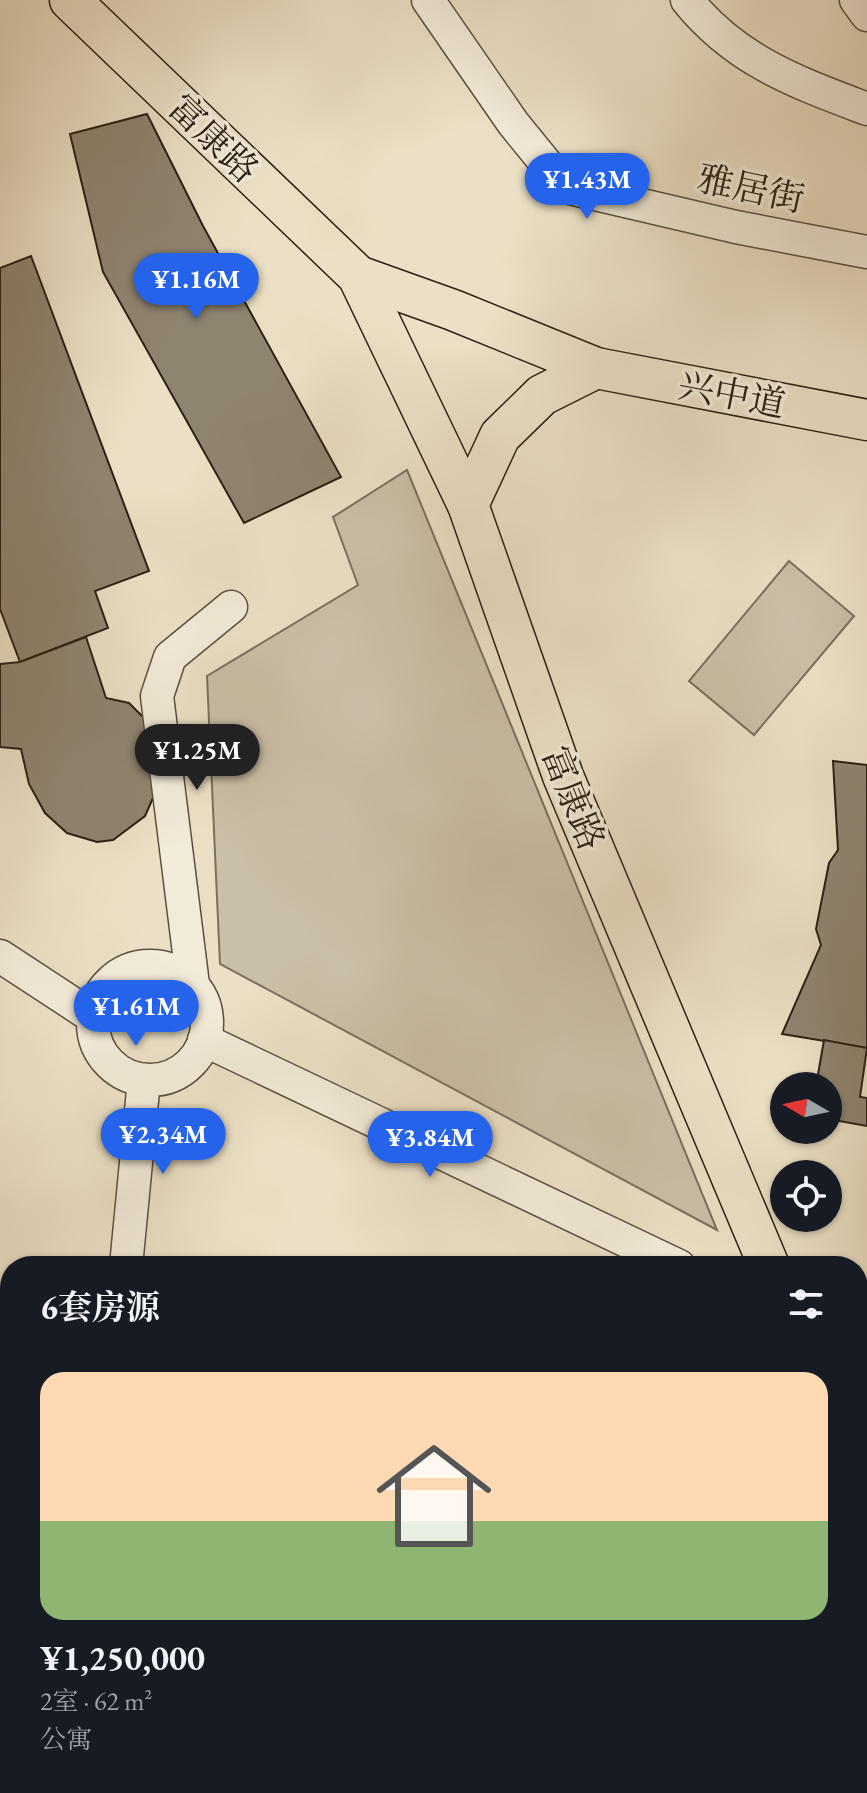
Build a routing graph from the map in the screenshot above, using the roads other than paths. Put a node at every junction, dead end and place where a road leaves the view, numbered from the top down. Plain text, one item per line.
1 (70, 0) edge
2 (428, 0) edge
3 (687, 0) edge
4 (856, 0) edge
5 (867, 15) edge
6 (867, 109) edge
7 (867, 252) edge
8 (358, 276) junction
9 (596, 368) junction
10 (867, 420) edge
11 (468, 505) junction
12 (231, 607) dead end
13 (0, 956) edge
14 (193, 985) junction
15 (93, 1017) junction
16 (204, 1040) junction
17 (144, 1080) junction
18 (127, 1256) edge
19 (658, 1256) edge
20 (765, 1256) edge

1 - 8 main road, 富康路
2 - 7 street, 雅居街
3 - 6 street
4 - 5 street
8 - 9 main road, 兴中道
8 - 11 main road, 富康路
9 - 10 main road, 兴中道
9 - 11 main road
11 - 20 main road, 富康路
12 - 14 street
13 - 15 street
14 - 15 street
14 - 16 street
15 - 17 street
16 - 17 street
16 - 19 street
17 - 18 street

